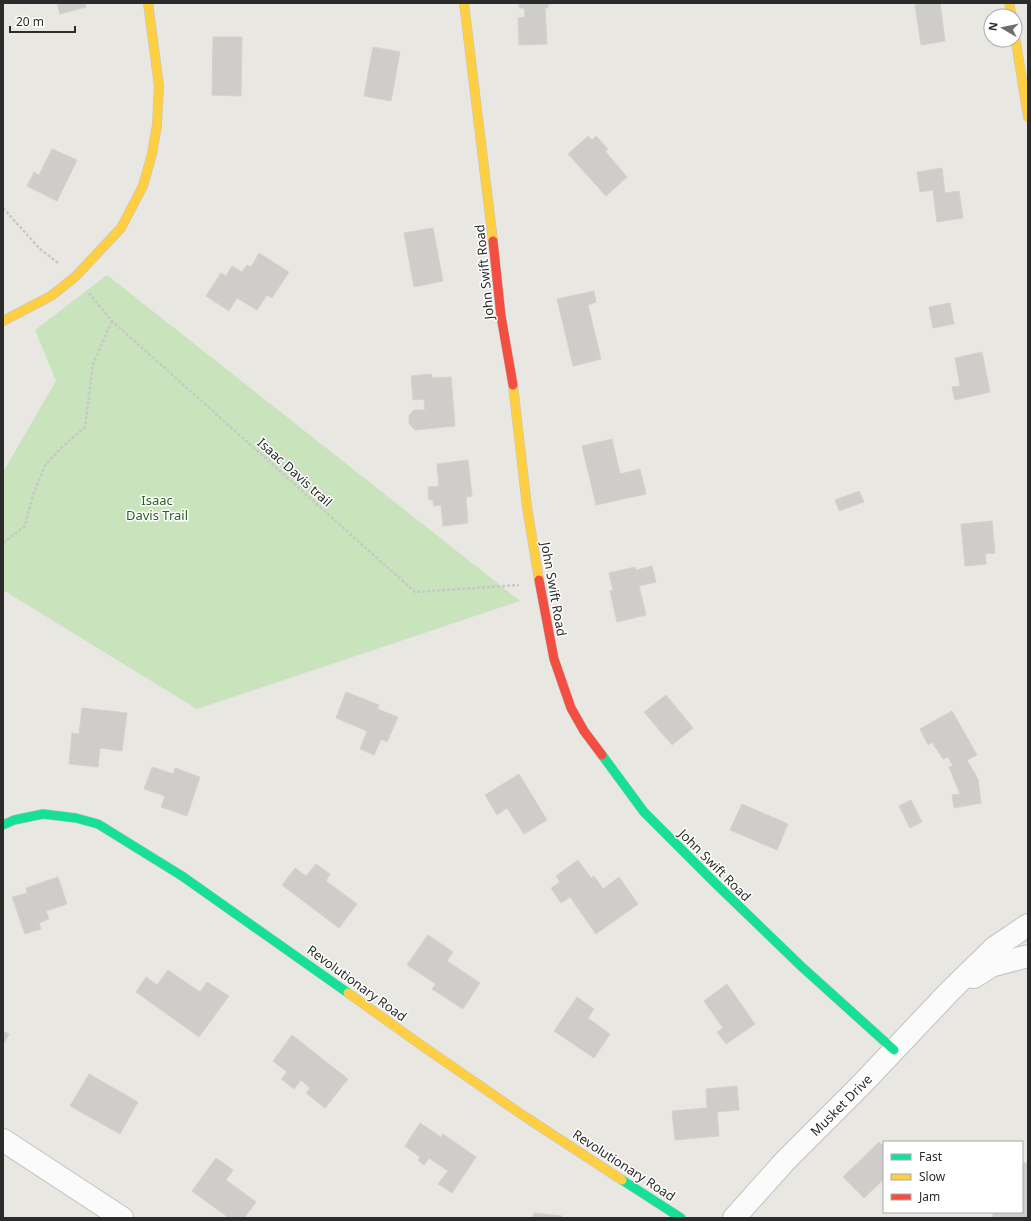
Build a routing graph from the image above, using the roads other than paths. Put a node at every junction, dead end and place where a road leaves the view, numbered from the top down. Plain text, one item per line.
1 (148, 3) edge
2 (464, 3) edge
3 (1017, 48) edge
4 (1028, 117) edge
5 (3, 321) edge
6 (3, 825) edge
7 (1028, 924) edge
8 (1028, 956) edge
9 (949, 992) junction
10 (894, 1050) junction
11 (3, 1140) edge
12 (122, 1218) edge
13 (681, 1218) edge
14 (734, 1218) edge

1 - 5 street
2 - 10 street, John Swift Road
3 - 4 street
6 - 13 street, Revolutionary Road
7 - 9 street, Musket Drive
8 - 9 street, Musket Drive
9 - 10 street, Musket Drive
10 - 14 street, Musket Drive
11 - 12 street

